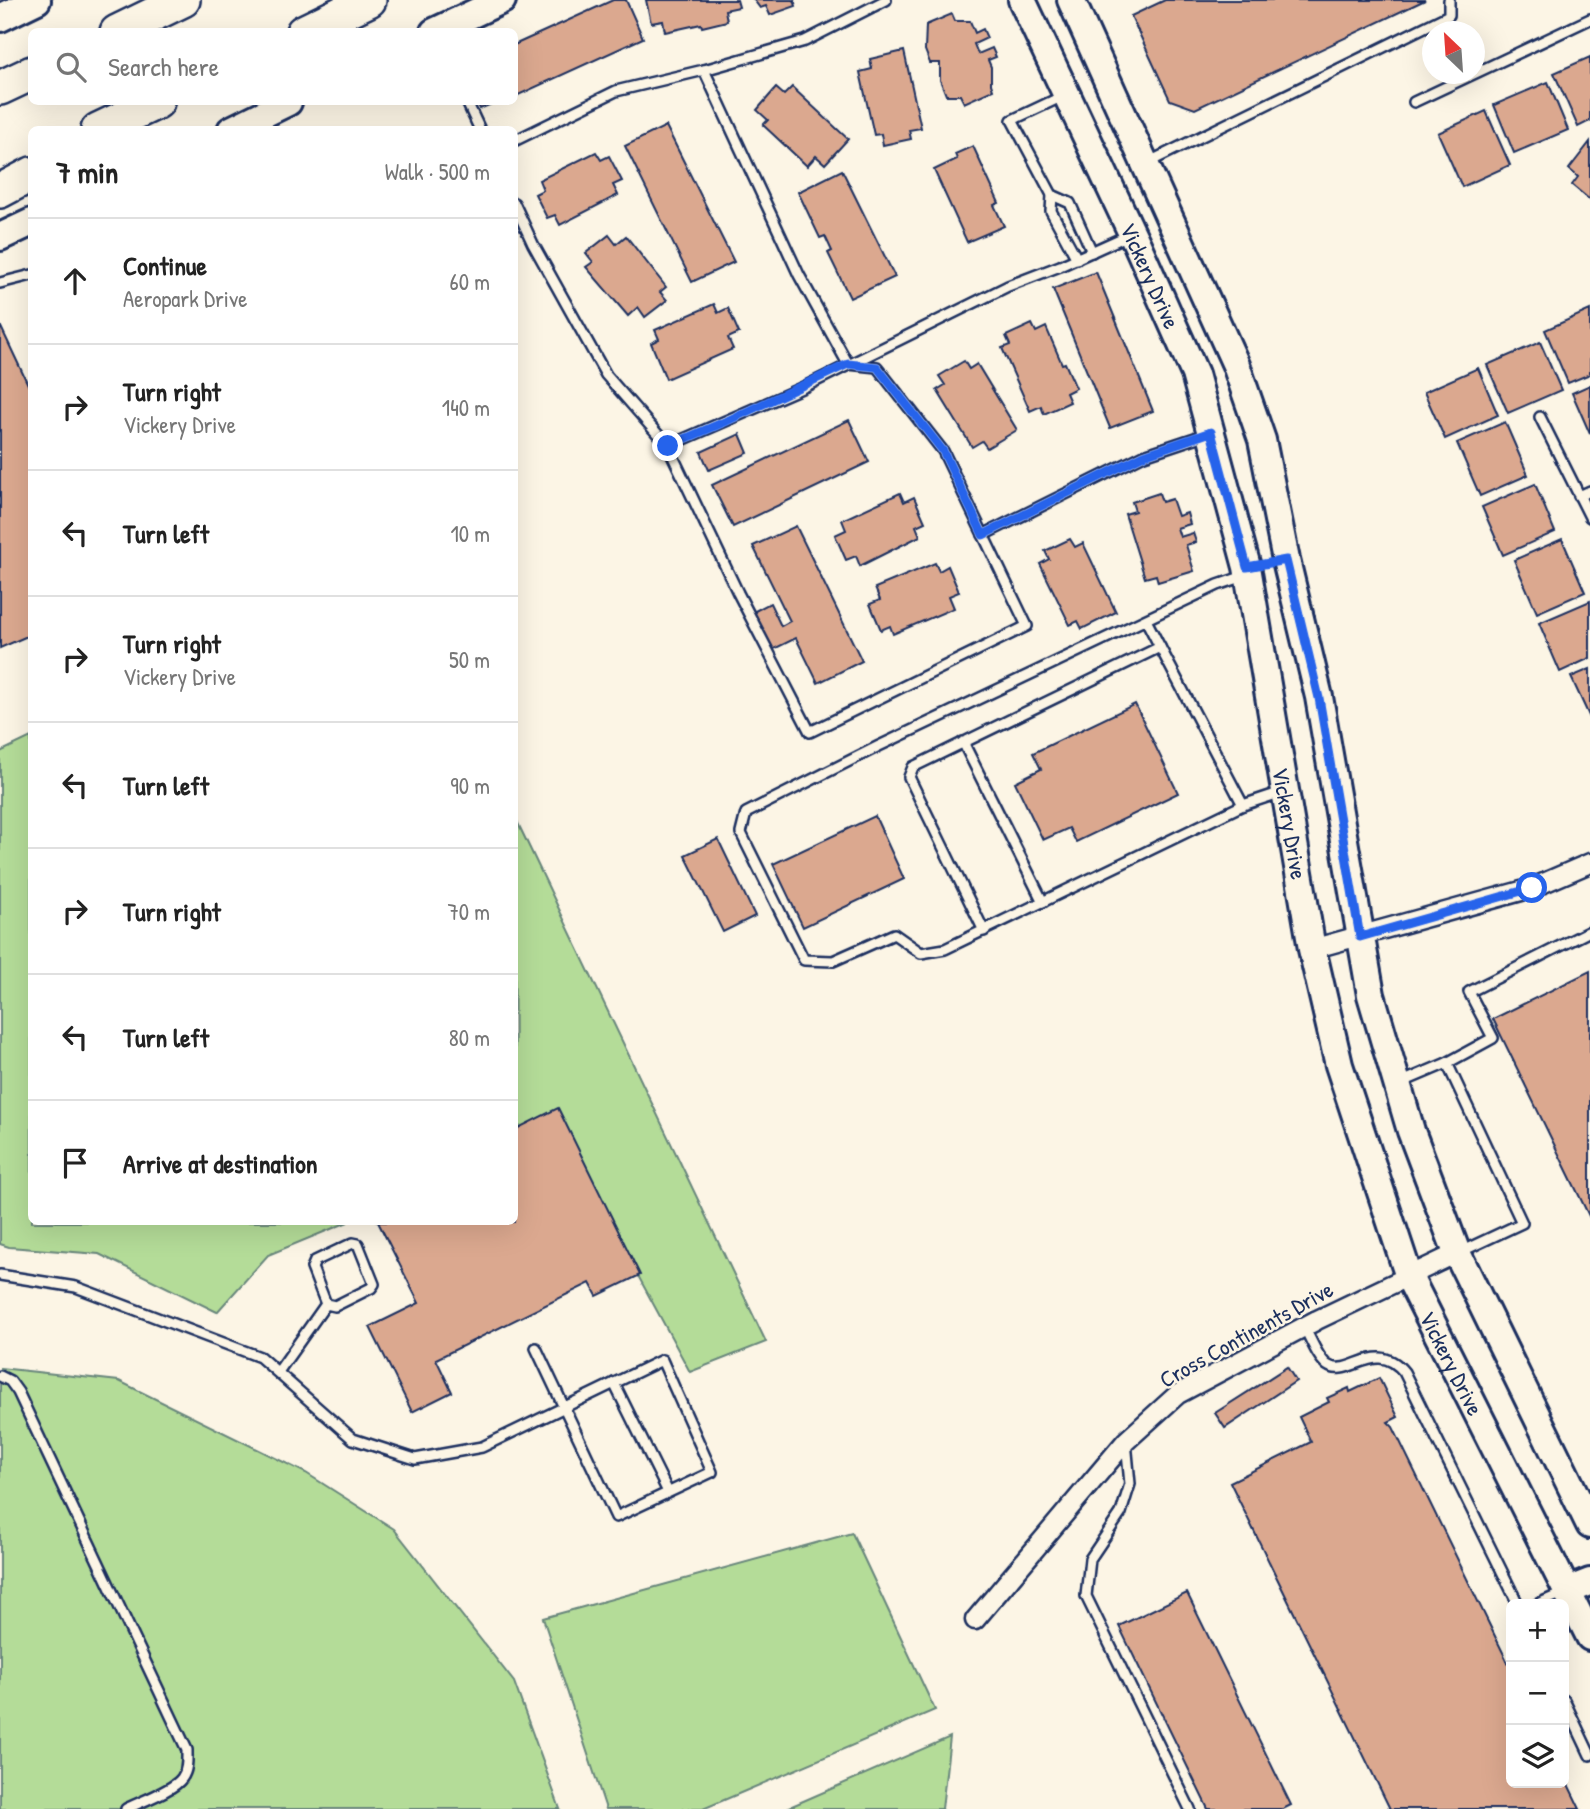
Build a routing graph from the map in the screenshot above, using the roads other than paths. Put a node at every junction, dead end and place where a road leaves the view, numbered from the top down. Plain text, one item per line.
1 (37, 0) edge
2 (183, 0) edge
3 (369, 0) edge
4 (502, 0) edge
5 (886, 0) edge
6 (1021, 0) edge
7 (1071, 0) edge
8 (1449, 0) edge
9 (0, 18) edge
10 (1590, 19) edge
11 (125, 28) edge
12 (311, 28) edge
13 (319, 28) edge
14 (442, 28) edge
15 (704, 70) junction
16 (28, 75) edge
17 (1107, 78) junction
18 (0, 88) edge
19 (1068, 94) junction
20 (1413, 102) dead end
21 (151, 105) edge
22 (168, 105) edge
23 (282, 105) edge
24 (468, 105) edge
25 (106, 126) edge
26 (125, 126) edge
27 (237, 126) edge
28 (478, 126) edge
29 (518, 139) edge
30 (28, 164) edge
31 (1145, 164) junction
32 (28, 176) edge
33 (0, 177) edge
34 (0, 191) edge
35 (1052, 195) junction
36 (518, 212) edge
37 (28, 224) edge
38 (1132, 233) junction
39 (0, 237) edge
40 (1092, 252) junction
41 (1077, 259) junction
42 (28, 276) edge
43 (0, 283) edge
44 (848, 364) junction
45 (1540, 417) dead end
46 (1211, 432) junction
47 (668, 446) junction
48 (1590, 491) edge
49 (1579, 496) junction
50 (1590, 517) edge
51 (983, 535) junction
52 (1286, 560) junction
53 (1248, 571) junction
54 (1146, 620) junction
55 (1160, 647) junction
56 (963, 742) junction
57 (1285, 791) junction
58 (1243, 806) junction
59 (1589, 865) edge
60 (1043, 902) junction
61 (984, 931) junction
62 (1590, 931) edge
63 (1360, 937) junction
64 (1312, 949) junction
65 (1447, 1063) junction
66 (1397, 1084) junction
67 (1457, 1253) junction
68 (0, 1275) edge
69 (1409, 1277) junction
70 (326, 1304) junction
71 (1304, 1327) junction
72 (536, 1348) dead end
73 (278, 1372) junction
74 (0, 1376) edge
75 (614, 1383) junction
76 (563, 1408) junction
77 (1126, 1441) junction
78 (668, 1492) junction
79 (1590, 1525) edge
80 (1578, 1586) edge
81 (1516, 1599) edge
82 (1549, 1599) edge
83 (975, 1620) dead end
84 (1590, 1637) edge
85 (1569, 1711) edge
86 (1590, 1755) edge
87 (126, 1809) edge
88 (1189, 1809) edge

1 - 9 main road
2 - 11 highway
3 - 12 highway
3 - 13 highway
4 - 14 main road
5 - 15 lane
6 - 19 main road, Vickery Drive
7 - 17 main road, Vickery Drive
8 - 31 lane
10 - 20 lane
15 - 29 lane
15 - 44 lane
16 - 18 highway
17 - 19 main road
17 - 31 main road, Vickery Drive
19 - 35 lane
19 - 38 main road, Vickery Drive
21 - 25 highway
22 - 26 highway
23 - 27 main road
24 - 28 lane
30 - 33 highway
31 - 52 main road, Vickery Drive
32 - 34 highway
35 - 40 lane
35 - 41 lane
36 - 47 lane
37 - 39 main road
38 - 40 lane
38 - 46 main road, Vickery Drive
40 - 41 lane
41 - 44 lane
42 - 43 lane
44 - 47 lane
44 - 51 lane
45 - 49 lane
46 - 51 lane
46 - 53 main road, Vickery Drive
47 - 51 lane
48 - 49 lane
49 - 50 lane
52 - 53 main road
52 - 63 main road, Vickery Drive
53 - 54 lane
53 - 57 main road, Vickery Drive
54 - 55 lane
54 - 61 lane
55 - 56 lane
55 - 58 lane
56 - 60 lane
56 - 61 lane
57 - 58 lane
57 - 64 main road, Vickery Drive
58 - 60 lane
59 - 63 street
60 - 61 lane
62 - 65 lane
63 - 64 street
63 - 66 main road, Vickery Drive
64 - 69 main road, Vickery Drive
65 - 66 lane
65 - 67 lane
66 - 67 main road, Vickery Drive
67 - 69 street, Cross Continents Drive
67 - 79 main road, Vickery Drive
68 - 73 lane
69 - 71 street, Cross Continents Drive
69 - 80 main road, Vickery Drive
70 - 70 lane
70 - 73 lane
71 - 77 street, Cross Continents Drive
71 - 81 lane
72 - 76 lane
73 - 76 lane
74 - 87 lane
75 - 76 lane
75 - 78 lane
75 - 78 lane
76 - 78 lane
77 - 83 street, Cross Continents Drive
77 - 88 lane
80 - 82 lane
80 - 84 main road, Vickery Drive
85 - 86 lane

